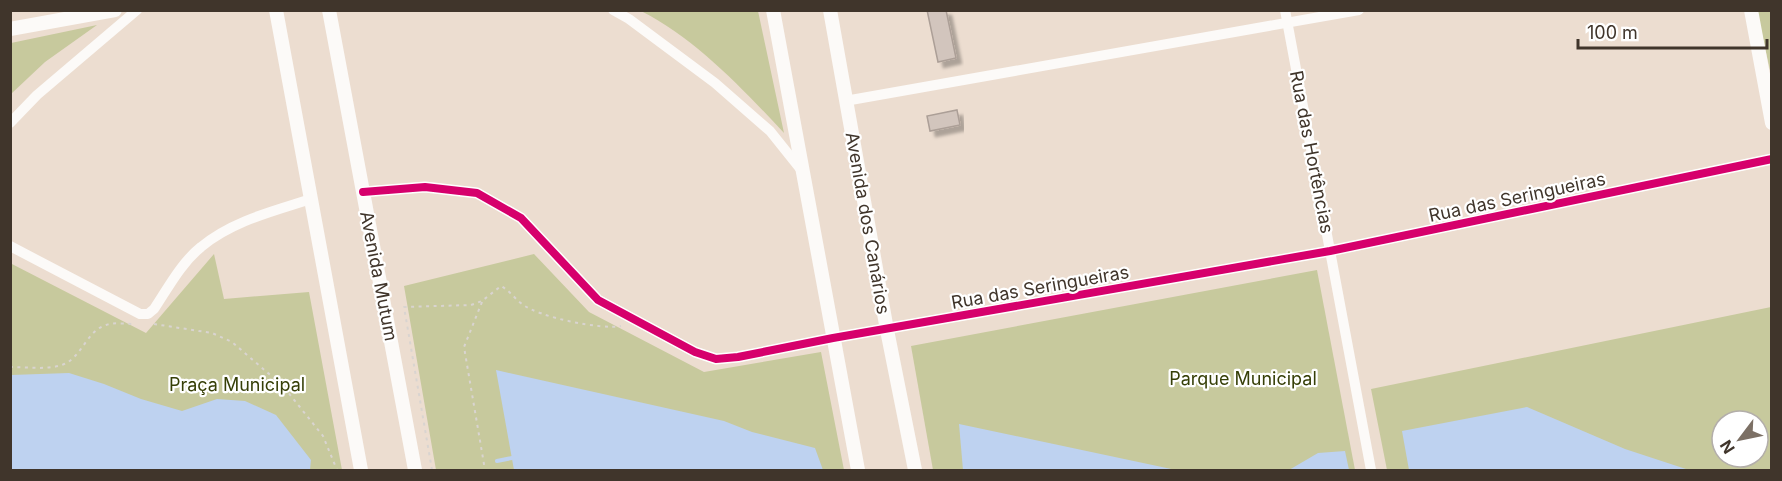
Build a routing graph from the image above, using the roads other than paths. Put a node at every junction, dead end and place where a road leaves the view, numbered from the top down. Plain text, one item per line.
1 (115, 10) edge
2 (137, 10) edge
3 (276, 10) edge
4 (329, 10) edge
5 (613, 10) edge
6 (773, 10) edge
7 (830, 10) edge
8 (1285, 10) edge
9 (1359, 10) edge
10 (1751, 10) edge
11 (1288, 24) junction
12 (10, 29) edge
13 (845, 101) junction
14 (10, 123) edge
15 (1772, 123) edge
16 (1772, 159) edge
17 (802, 171) junction
18 (363, 192) junction
19 (311, 199) junction
20 (10, 246) edge
21 (1330, 251) junction
22 (887, 330) junction
23 (833, 338) junction
24 (361, 471) edge
25 (415, 471) edge
26 (858, 471) edge
27 (915, 471) edge
28 (1371, 471) edge

1 - 12 street
2 - 14 street
3 - 19 street
4 - 18 street, Avenida Mutum
5 - 17 street
6 - 17 street
7 - 13 street, Avenida dos Canários
8 - 11 street, Rua das Hortências
9 - 11 street
10 - 15 street
11 - 13 street
11 - 21 street, Rua das Hortências
13 - 22 street, Avenida dos Canários
16 - 21 street, Rua das Seringueiras
17 - 23 street
18 - 23 street, Rua das Seringueiras
18 - 25 street, Avenida Mutum
19 - 20 street
19 - 24 street
21 - 22 street, Rua das Seringueiras
21 - 28 street, Rua das Hortências
22 - 23 street, Rua das Seringueiras
22 - 27 street, Avenida dos Canários
23 - 26 street

